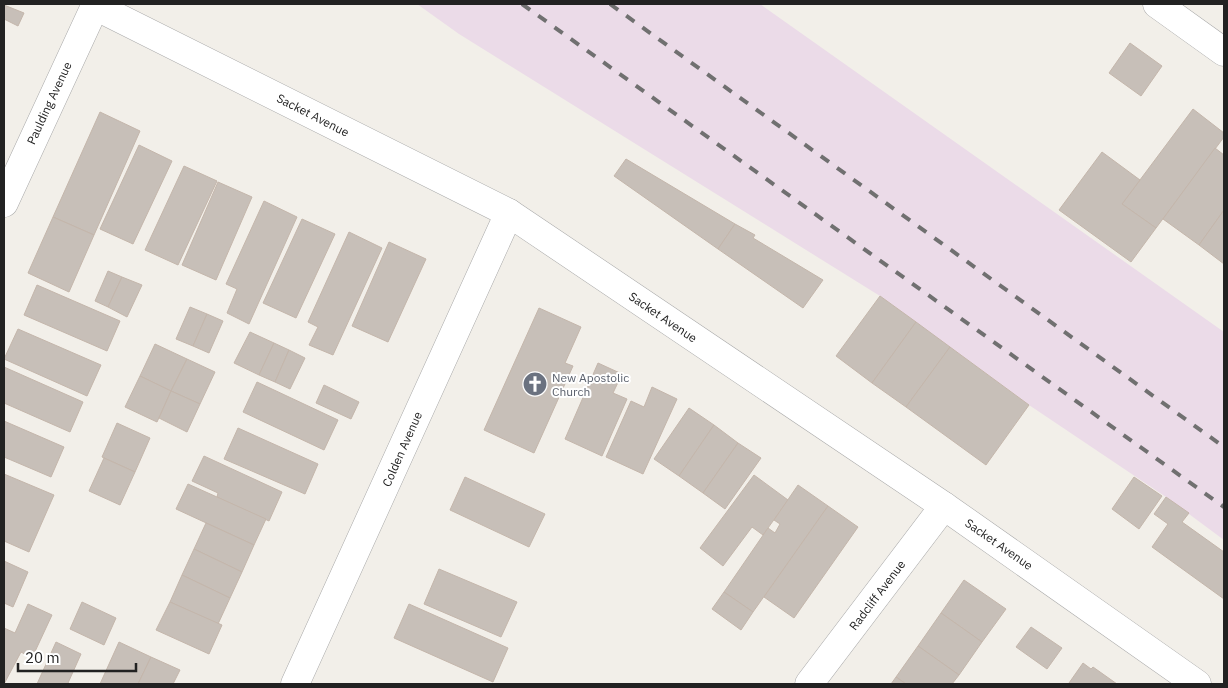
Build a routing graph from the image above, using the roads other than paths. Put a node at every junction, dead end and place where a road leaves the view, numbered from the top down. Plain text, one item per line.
1 (1158, 4) edge
2 (96, 5) edge
3 (1224, 52) edge
4 (4, 203) edge
5 (509, 213) junction
6 (944, 506) junction
7 (295, 684) edge
8 (809, 684) edge
9 (1198, 684) edge

1 - 3 street
2 - 4 street, Paulding Avenue
2 - 5 street, Sacket Avenue
5 - 6 street, Sacket Avenue
5 - 7 street, Colden Avenue
6 - 8 street, Radcliff Avenue
6 - 9 street, Sacket Avenue

